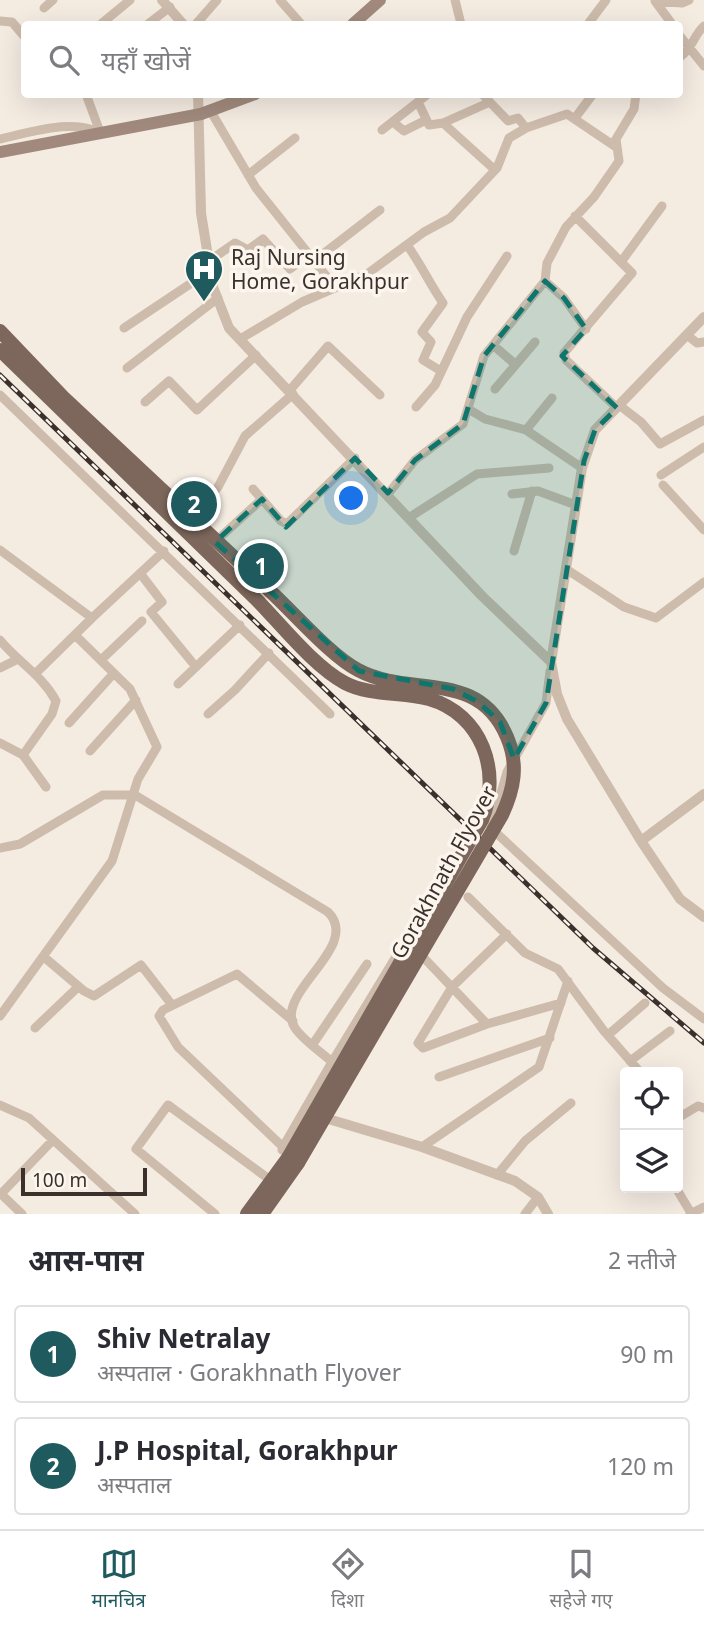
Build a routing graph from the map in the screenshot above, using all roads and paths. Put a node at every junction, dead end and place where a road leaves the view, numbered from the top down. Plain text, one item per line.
1 (53, 0) edge
2 (130, 0) edge
3 (217, 0) edge
4 (280, 0) edge
5 (380, 0) edge
6 (455, 0) edge
7 (606, 0) edge
8 (654, 0) edge
9 (689, 0) edge
10 (166, 4) edge
11 (44, 8) dead end
12 (0, 21) edge
13 (105, 21) edge
14 (151, 21) edge
15 (180, 21) edge
16 (199, 21) edge
17 (298, 21) edge
18 (356, 21) edge
19 (460, 21) edge
20 (590, 21) edge
21 (669, 21) edge
22 (704, 26) edge
23 (21, 32) edge
24 (683, 41) edge
25 (689, 50) junction
26 (683, 55) edge
27 (704, 66) edge
28 (87, 98) edge
29 (200, 98) edge
30 (244, 98) edge
31 (423, 98) edge
32 (486, 98) edge
33 (590, 98) edge
34 (635, 98) edge
35 (418, 102) junction
36 (490, 102) junction
37 (205, 112) junction
38 (575, 118) junction
39 (426, 120) junction
40 (393, 122) junction
41 (443, 123) junction
42 (526, 128) junction
43 (382, 130) dead end
44 (95, 134) junction
45 (295, 138) dead end
46 (0, 139) edge
47 (616, 147) junction
48 (0, 152) edge
49 (495, 170) junction
50 (248, 176) junction
51 (662, 206) dead end
52 (380, 210) dead end
53 (575, 216) junction
54 (407, 245) junction
55 (507, 256) dead end
56 (312, 258) junction
57 (621, 262) junction
58 (210, 265) junction
59 (545, 281) junction
60 (335, 287) junction
61 (218, 298) junction
62 (704, 317) edge
63 (124, 328) dead end
64 (586, 329) junction
65 (0, 331) edge
66 (687, 335) junction
67 (240, 339) junction
68 (535, 342) dead end
69 (704, 342) edge
70 (493, 345) junction
71 (0, 350) edge
72 (256, 355) junction
73 (515, 365) junction
74 (127, 368) dead end
75 (441, 371) junction
76 (495, 389) dead end
77 (291, 392) junction
78 (0, 395) edge
79 (380, 395) dead end
80 (552, 398) dead end
81 (145, 402) dead end
82 (416, 407) dead end
83 (618, 407) junction
84 (470, 410) junction
85 (704, 420) edge
86 (526, 430) junction
87 (704, 447) edge
88 (355, 458) junction
89 (549, 468) dead end
90 (582, 468) junction
91 (253, 489) dead end
92 (532, 491) junction
93 (388, 494) junction
94 (512, 494) dead end
95 (262, 499) junction
96 (576, 505) junction
97 (410, 517) junction
98 (188, 523) junction
99 (704, 530) edge
100 (215, 542) junction
101 (0, 550) edge
102 (163, 551) junction
103 (514, 551) dead end
104 (566, 569) junction
105 (139, 573) junction
106 (704, 582) edge
107 (92, 618) junction
108 (142, 621) dead end
109 (240, 625) junction
110 (75, 635) junction
111 (0, 640) edge
112 (269, 653) junction
113 (16, 660) junction
114 (101, 660) junction
115 (551, 662) junction
116 (196, 667) junction
117 (0, 668) edge
118 (36, 673) junction
119 (114, 673) junction
120 (178, 684) dead end
121 (136, 700) junction
122 (330, 713) dead end
123 (208, 714) dead end
124 (69, 723) dead end
125 (0, 743) edge
126 (90, 751) dead end
127 (23, 755) junction
128 (46, 786) dead end
129 (704, 794) edge
130 (135, 795) junction
131 (641, 841) junction
132 (0, 848) edge
133 (468, 897) dead end
134 (704, 917) edge
135 (507, 934) junction
136 (44, 957) junction
137 (367, 964) dead end
138 (568, 981) junction
139 (78, 987) junction
140 (452, 987) junction
141 (561, 1003) junction
142 (645, 1003) dead end
143 (172, 1005) junction
144 (0, 1016) edge
145 (704, 1019) edge
146 (293, 1021) junction
147 (487, 1024) junction
148 (35, 1028) dead end
149 (670, 1031) dead end
150 (608, 1035) junction
151 (550, 1038) junction
152 (313, 1044) junction
153 (630, 1060) junction
154 (332, 1062) junction
155 (636, 1067) edge
156 (439, 1077) dead end
157 (571, 1103) dead end
158 (0, 1105) edge
159 (704, 1108) edge
160 (683, 1115) edge
161 (53, 1140) junction
162 (422, 1147) junction
163 (288, 1158) junction
164 (496, 1175) junction
165 (276, 1184) junction
166 (679, 1193) edge
167 (0, 1195) edge
168 (538, 1197) junction
169 (704, 1207) edge
170 (22, 1214) edge
171 (135, 1214) edge
172 (215, 1214) edge
173 (247, 1214) edge
174 (262, 1214) edge
175 (525, 1214) edge
176 (548, 1214) edge
177 (690, 1214) edge

1 - 11 street
2 - 13 street
3 - 16 street
4 - 17 street
5 - 18 main road
6 - 19 street
7 - 20 street
8 - 9 street
8 - 21 street
10 - 14 street
10 - 15 street
12 - 23 street
22 - 25 street
24 - 25 street
25 - 26 street
25 - 27 street
28 - 44 street
29 - 37 street
30 - 37 main road
31 - 35 street
32 - 36 street
33 - 38 street
34 - 47 street
35 - 39 street
35 - 40 street
36 - 41 street
36 - 42 street
37 - 44 main road
37 - 50 street
37 - 58 street
38 - 42 street
38 - 47 street
39 - 40 street
39 - 41 street
40 - 43 street
41 - 49 street
42 - 49 street
44 - 46 street
44 - 48 main road
45 - 50 street
47 - 53 street
49 - 54 street
50 - 56 street
51 - 57 street
52 - 56 street
53 - 57 street
53 - 59 street
54 - 60 street
54 - 75 street
55 - 75 street
56 - 58 street
56 - 60 street
57 - 64 street
58 - 61 street
58 - 63 street
59 - 64 street
59 - 70 street
60 - 67 street
61 - 67 street
61 - 74 street
62 - 66 street
64 - 83 street
65 - 98 main road
66 - 69 street
66 - 83 street
67 - 72 street
68 - 73 street
70 - 73 street
70 - 84 street
71 - 98 main road
72 - 77 street
72 - 81 street
73 - 76 street
75 - 82 street
77 - 79 street
77 - 88 street
77 - 98 street
78 - 102 street
80 - 86 street
83 - 85 street
83 - 90 street
84 - 86 street
84 - 93 street
86 - 90 street
87 - 99 street
88 - 93 street
88 - 95 street
89 - 97 street
90 - 96 street
91 - 95 street
92 - 94 street
92 - 96 street
92 - 103 street
93 - 97 street
95 - 100 street
96 - 104 street
97 - 115 street
98 - 100 main road, Gorakhnath Flyover
98 - 163 main road, Gorakhnath Flyover, bridge
100 - 163 main road, Gorakhnath Flyover, bridge
101 - 107 street
102 - 105 street
102 - 109 street
104 - 106 street
104 - 115 street
105 - 107 street
105 - 116 street
107 - 110 street
108 - 114 street
109 - 112 street
109 - 116 street
110 - 114 street
110 - 118 street
111 - 113 street
112 - 122 street
112 - 123 street
113 - 117 street
113 - 118 street
114 - 119 street
115 - 131 street
115 - 145 street
116 - 120 street
118 - 127 street
119 - 121 street
119 - 124 street
121 - 126 street
121 - 130 street
125 - 127 street
127 - 128 street
129 - 131 street
130 - 132 street
130 - 136 street
130 - 146 street
131 - 134 street
133 - 135 street
135 - 138 street
135 - 140 street
136 - 139 street
136 - 144 street
137 - 152 street
138 - 141 street
138 - 150 street
139 - 143 street
139 - 148 street
140 - 147 street
140 - 147 street
140 - 154 street
141 - 147 street
141 - 151 street
142 - 150 street
143 - 146 street
143 - 163 street
146 - 152 street
149 - 153 street
150 - 153 street
151 - 156 street
151 - 162 street
152 - 154 street
153 - 155 street
154 - 163 street
157 - 164 street
158 - 161 street
159 - 160 street
161 - 167 street
161 - 171 street
162 - 163 street
162 - 164 street
163 - 165 main road
164 - 168 street
165 - 172 street
165 - 173 main road
165 - 174 main road
166 - 177 street
167 - 170 street
168 - 175 street
168 - 176 street
169 - 177 street

